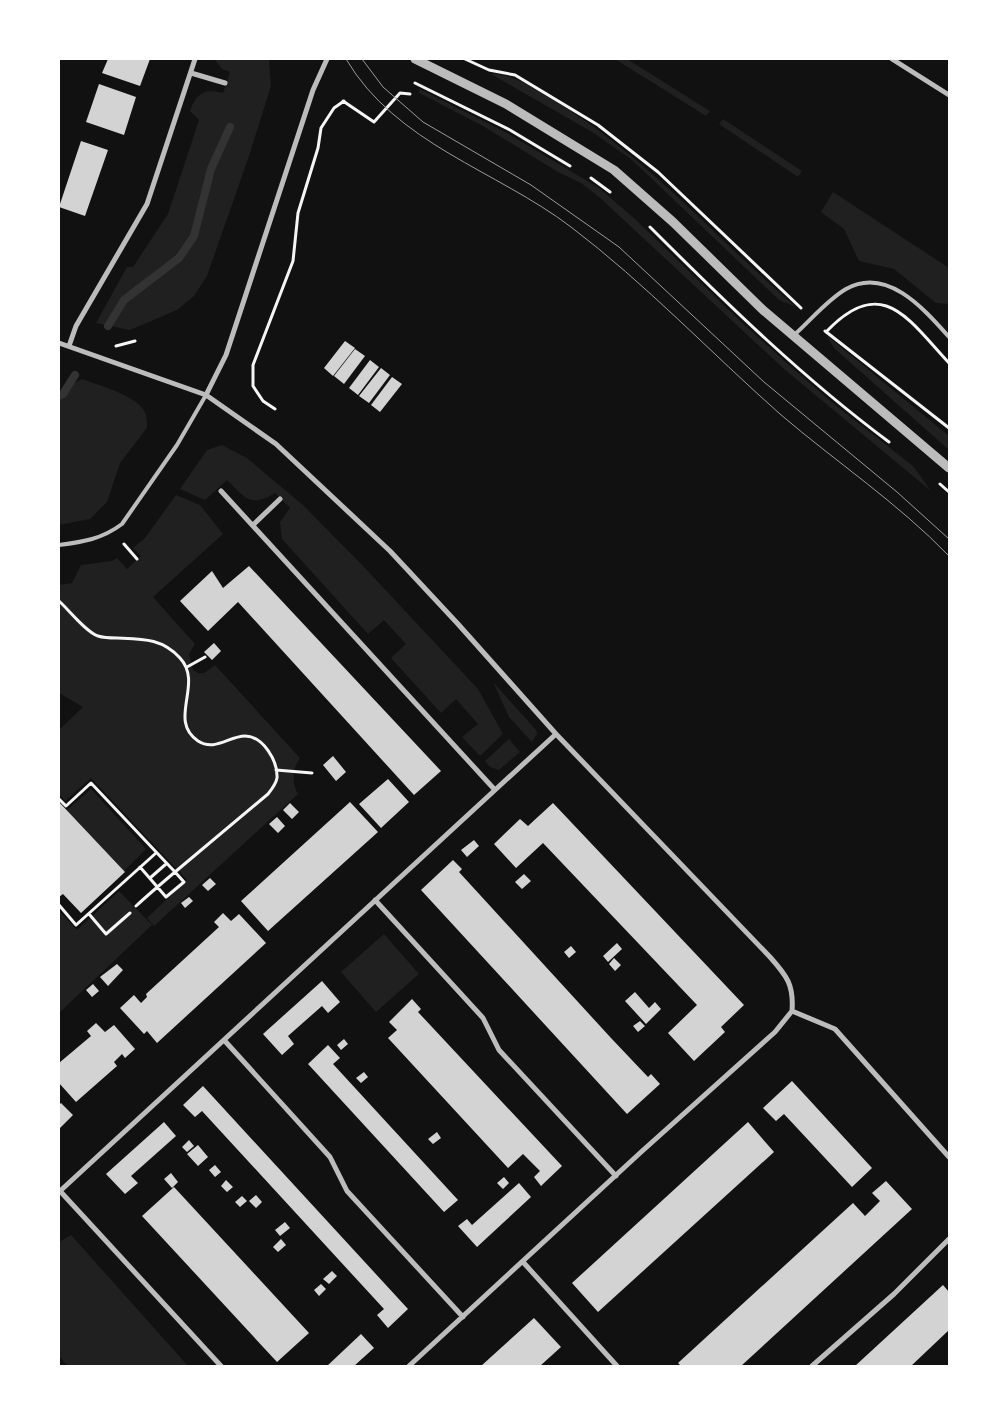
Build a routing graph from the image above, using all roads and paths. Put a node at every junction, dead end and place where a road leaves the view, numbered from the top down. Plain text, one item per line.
1 (195, 59) edge
2 (327, 59) edge
3 (415, 59) edge
4 (892, 59) edge
5 (190, 73) junction
6 (415, 82) dead end
7 (225, 83) dead end
8 (410, 94) dead end
9 (949, 95) edge
10 (577, 170) dead end
11 (584, 174) dead end
12 (616, 197) dead end
13 (649, 226) dead end
14 (794, 336) junction
15 (949, 337) edge
16 (59, 343) edge
17 (68, 346) junction
18 (949, 363) edge
19 (206, 395) junction
20 (275, 408) dead end
21 (949, 428) edge
22 (891, 444) dead end
23 (949, 468) edge
24 (935, 480) dead end
25 (221, 491) dead end
26 (949, 492) edge
27 (280, 499) dead end
28 (253, 525) junction
29 (124, 544) dead end
30 (59, 545) edge
31 (137, 559) dead end
32 (59, 601) edge
33 (205, 657) dead end
34 (187, 667) junction
35 (556, 734) junction
36 (276, 770) junction
37 (312, 773) dead end
38 (495, 790) junction
39 (59, 799) edge
40 (156, 853) junction
41 (166, 864) junction
42 (140, 867) junction
43 (174, 872) junction
44 (150, 878) junction
45 (157, 887) junction
46 (375, 900) junction
47 (59, 905) edge
48 (136, 906) dead end
49 (130, 913) dead end
50 (89, 914) junction
51 (792, 1011) junction
52 (224, 1040) junction
53 (949, 1157) edge
54 (616, 1176) junction
55 (59, 1191) edge
56 (949, 1239) edge
57 (523, 1262) junction
58 (463, 1317) junction
59 (221, 1366) edge
60 (409, 1366) edge
61 (617, 1366) edge
62 (812, 1366) edge

1 - 5 street
2 - 19 street
3 - 14 street
4 - 9 street
5 - 7 street
5 - 17 street
6 - 10 path
8 - 20 path
11 - 12 path
13 - 22 path
14 - 15 lane
14 - 23 street
16 - 17 street
17 - 19 street
18 - 21 path
19 - 30 lane
19 - 35 street
24 - 26 path
25 - 28 street
27 - 28 street
28 - 38 street
29 - 31 path
32 - 34 path
33 - 34 path
34 - 36 path
35 - 38 street
35 - 51 street
36 - 37 path
36 - 43 path
38 - 46 street
39 - 40 path
40 - 41 path
40 - 42 path
41 - 43 path
41 - 44 path
42 - 44 path
42 - 50 path
43 - 45 path
43 - 45 path
44 - 45 path
45 - 48 path
46 - 52 street
46 - 54 street
47 - 50 path
49 - 50 path
51 - 53 street
51 - 54 street
52 - 55 street
52 - 58 street
54 - 57 street
55 - 59 street
56 - 62 street
57 - 58 street
57 - 61 street
58 - 60 street

